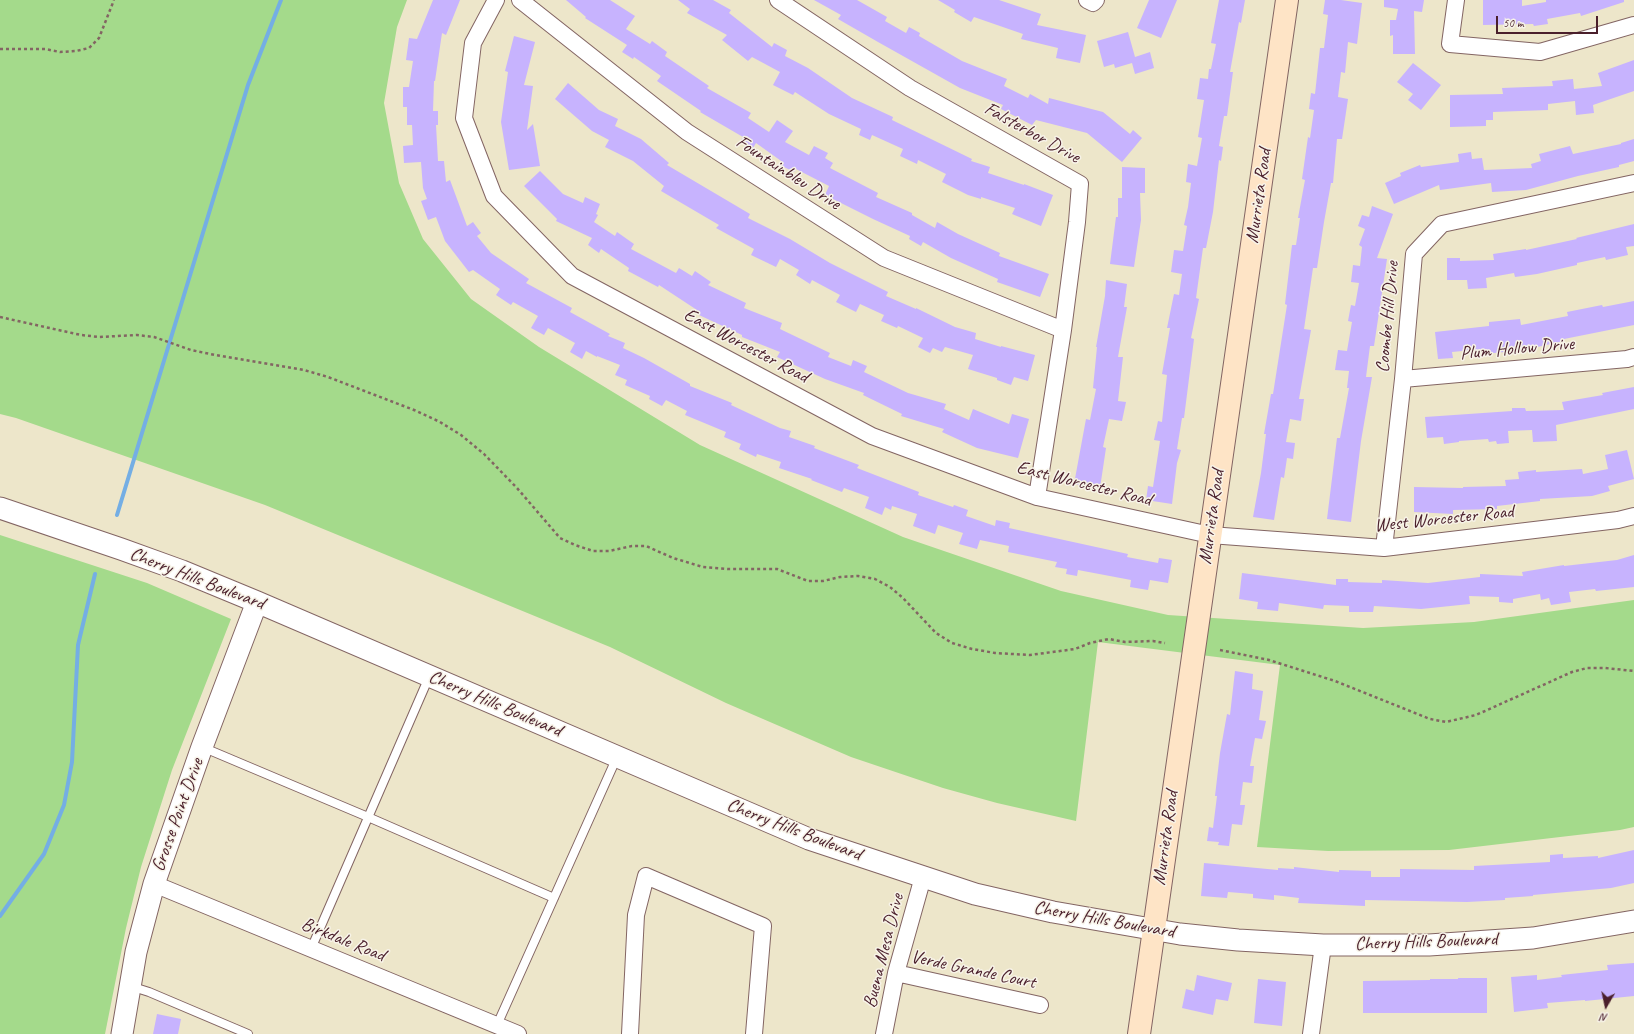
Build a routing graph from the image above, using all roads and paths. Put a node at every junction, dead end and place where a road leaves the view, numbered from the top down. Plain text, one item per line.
1 (114, 0) edge
2 (496, 0) edge
3 (520, 0) edge
4 (778, 0) edge
5 (1287, 0) edge
6 (1456, 0) edge
7 (1634, 25) edge
8 (0, 49) edge
9 (1634, 183) edge
10 (0, 317) edge
11 (1063, 330) junction
12 (1634, 357) edge
13 (1403, 379) junction
14 (1037, 497) junction
15 (0, 508) edge
16 (1634, 516) edge
17 (1210, 534) junction
18 (1384, 548) junction
19 (257, 602) junction
20 (1165, 643) dead end
21 (1220, 650) dead end
22 (1634, 671) edge
23 (430, 676) junction
24 (202, 747) junction
25 (617, 757) junction
26 (368, 817) junction
27 (923, 878) junction
28 (154, 884) junction
29 (554, 898) junction
30 (1634, 921) edge
31 (1153, 929) junction
32 (1323, 945) junction
33 (311, 949) junction
34 (896, 973) junction
35 (130, 986) junction
36 (1040, 1005) dead end
37 (497, 1025) junction
38 (122, 1034) edge
39 (248, 1034) edge
40 (518, 1034) edge
41 (630, 1034) edge
42 (754, 1034) edge
43 (884, 1034) edge
44 (1139, 1034) edge
45 (1311, 1034) edge

1 - 8 path
2 - 14 street, East Worcester Road
3 - 11 street, Fountainbleu Drive
4 - 11 street, Falsterbor Drive
5 - 17 main road, Murrieta Road
6 - 7 street
9 - 13 street, Coombe Hill Drive
10 - 20 path
11 - 14 street, Falsterbor Drive
12 - 13 street, Plum Hollow Drive
13 - 18 street, Coombe Hill Drive
14 - 17 street, East Worcester Road
15 - 19 street, Cherry Hills Boulevard
16 - 18 street, West Worcester Road
17 - 18 street, West Worcester Road
17 - 31 main road, Murrieta Road
19 - 23 street, Cherry Hills Boulevard
19 - 24 street, Grosse Point Drive
21 - 22 path
23 - 25 street, Cherry Hills Boulevard
23 - 26 lane
24 - 26 lane
24 - 28 street, Grosse Point Drive
25 - 27 street, Cherry Hills Boulevard
25 - 29 lane
26 - 29 lane
26 - 33 lane
27 - 31 street, Cherry Hills Boulevard
27 - 34 street, Buena Mesa Drive
28 - 33 street, Birkdale Road
28 - 35 street, Grosse Point Drive
29 - 37 lane
30 - 32 street, Cherry Hills Boulevard
31 - 32 street, Cherry Hills Boulevard
31 - 44 main road, Murrieta Road
32 - 45 street
33 - 37 street, Birkdale Road
34 - 36 street, Verde Grande Court
34 - 43 street, Buena Mesa Drive
35 - 38 street, Grosse Point Drive
35 - 39 lane
37 - 40 street, Birkdale Road
41 - 42 street

